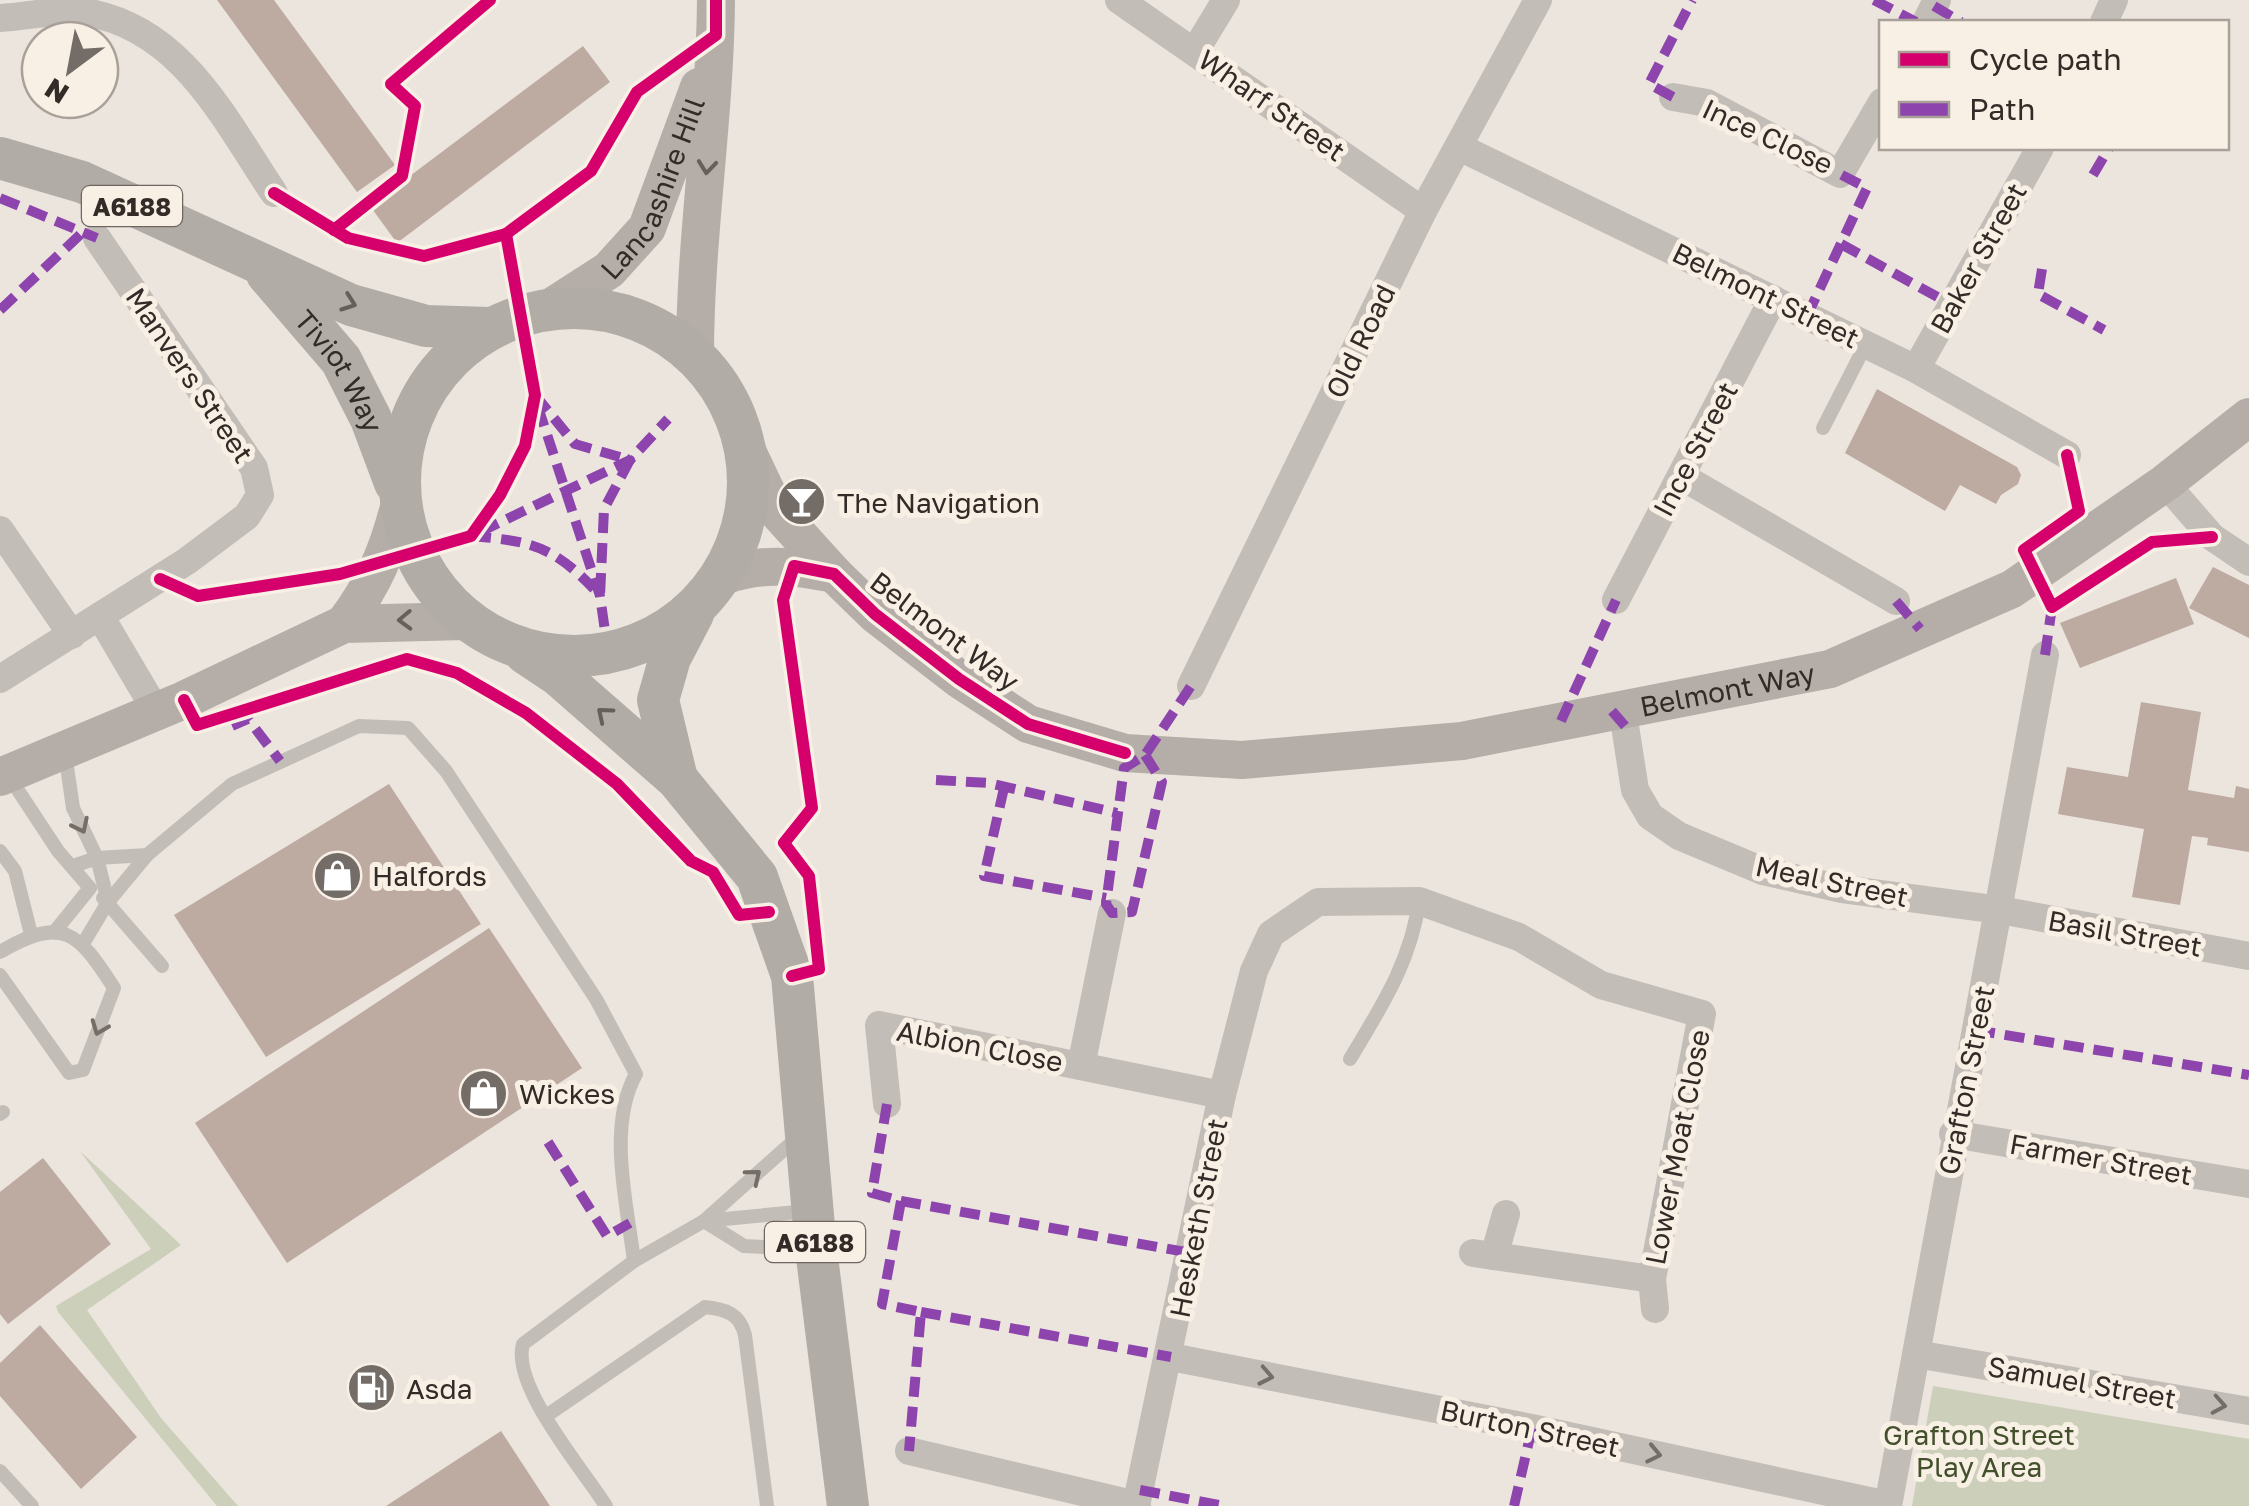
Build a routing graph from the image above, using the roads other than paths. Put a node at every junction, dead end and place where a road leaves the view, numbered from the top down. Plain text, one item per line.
1 (1119, 0) edge
2 (1226, 0) edge
3 (1538, 0) edge
4 (0, 18) edge
5 (716, 18) edge
6 (1195, 51) junction
7 (1673, 97) dead end
8 (1879, 107) edge
9 (1458, 147) junction
10 (2039, 150) edge
11 (0, 158) edge
12 (274, 193) dead end
13 (1424, 212) junction
14 (97, 238) dead end
15 (260, 265) junction
16 (1774, 299) junction
17 (550, 308) junction
18 (488, 328) junction
19 (1866, 344) junction
20 (695, 356) junction
21 (1916, 369) junction
22 (2249, 418) edge
23 (1823, 428) dead end
24 (746, 449) junction
25 (2067, 454) dead end
26 (1681, 476) junction
27 (2166, 483) junction
28 (399, 498) junction
29 (0, 530) edge
30 (2249, 562) edge
31 (834, 574) junction
32 (710, 592) junction
33 (1616, 600) dead end
34 (1896, 601) dead end
35 (100, 616) junction
36 (466, 620) junction
37 (344, 624) junction
38 (72, 635) junction
39 (516, 647) junction
40 (2046, 655) dead end
41 (0, 679) edge
42 (1191, 686) dead end
43 (155, 709) junction
44 (1625, 726) dead end
45 (64, 747) junction
46 (3, 775) edge
47 (677, 779) junction
48 (0, 851) edge
49 (147, 855) junction
50 (97, 858) junction
51 (72, 866) junction
52 (90, 888) junction
53 (108, 902) junction
54 (1419, 902) junction
55 (2000, 910) junction
56 (1112, 912) dead end
57 (56, 930) junction
58 (31, 934) junction
59 (1271, 934) joint
60 (84, 942) junction
61 (0, 952) edge
62 (2249, 956) edge
63 (162, 966) dead end
64 (0, 975) edge
65 (1350, 1060) dead end
66 (1081, 1066) junction
67 (1222, 1095) junction
68 (887, 1104) dead end
69 (806, 1132) junction
70 (1953, 1134) junction
71 (2249, 1184) edge
72 (1506, 1214) dead end
73 (704, 1222) junction
74 (814, 1230) junction
75 (634, 1261) junction
76 (1652, 1279) junction
77 (1655, 1309) dead end
78 (1916, 1354) junction
79 (1171, 1357) junction
80 (2249, 1410) edge
81 (546, 1416) junction
82 (909, 1451) dead end
83 (0, 1471) edge
84 (1137, 1505) edge
85 (32, 1506) edge
86 (606, 1506) edge
87 (767, 1506) edge
88 (848, 1506) edge
89 (1888, 1506) edge

1 - 6 street, Wharf Street
2 - 6 street
3 - 9 street, Old Road
4 - 12 street
5 - 17 street, Lancashire Hill
5 -> 20 street, Lancashire Hill
6 - 13 street, Wharf Street
7 - 8 street, Ince Close
9 - 13 street, Old Road
9 - 16 street, Belmont Street
10 - 21 street, Baker Street
11 - 15 main road, Tiviot Way / A6188
13 - 42 street, Old Road
14 - 35 street, Manvers Street
15 -> 18 main road, Tiviot Way / A6188
15 - 28 main road, Tiviot Way / A6188
16 - 19 street, Belmont Street
16 - 26 street, Ince Street
17 - 18 main road
17 - 20 main road
18 - 28 main road
19 - 21 street, Belmont Street
19 - 23 lane
20 - 24 main road
21 - 25 street, Belmont Street
22 - 27 street, Belmont Way
24 - 31 street, Belmont Way
24 - 32 main road
26 - 33 street, Ince Street
26 - 34 street
27 - 30 street
27 - 31 street, Belmont Way
28 - 36 main road
28 - 37 street
29 - 38 street
31 - 32 street, Belmont Way
32 - 39 main road
32 - 47 main road, A6188
35 - 38 street
35 - 43 street
36 -> 37 street
36 - 39 main road
37 - 43 street
38 - 41 street
47 -> 39 main road, A6188
40 - 55 street, Grafton Street
43 - 45 street
44 - 55 street, Meal Street
45 - 46 street
45 -> 50 lane
46 - 51 lane
47 - 69 main road, A6188
48 - 58 lane
49 - 50 lane
49 - 53 lane
49 - 75 lane
50 - 51 lane
50 - 53 lane
51 - 52 lane
52 - 53 lane
52 - 57 lane
53 - 60 lane
53 - 63 lane
54 - 59 street, Lower Moat Close
54 - 65 lane
54 - 76 street, Lower Moat Close
55 - 62 street, Basil Street
55 - 70 street, Grafton Street
56 - 66 street, Albion Close
57 - 58 lane
57 - 60 lane
58 - 61 lane
59 - 67 street, Hesketh Street
60 -> 64 lane
66 - 67 street, Albion Close
66 - 68 street, Albion Close
67 - 79 street, Hesketh Street
73 -> 69 lane
69 - 74 main road, A6188
70 - 71 street, Farmer Street
70 - 78 street, Grafton Street
72 - 76 street, Lower Moat Close
73 - 74 lane
73 - 74 lane
73 - 75 lane
74 - 88 main road, A6188
75 - 81 lane
76 - 77 street, Lower Moat Close
78 -> 80 street, Samuel Street
78 - 89 street, Grafton Street
79 - 84 street, Hesketh Street
79 -> 89 street, Burton Street
81 - 86 lane
81 - 87 lane
82 - 84 street
83 - 85 lane

